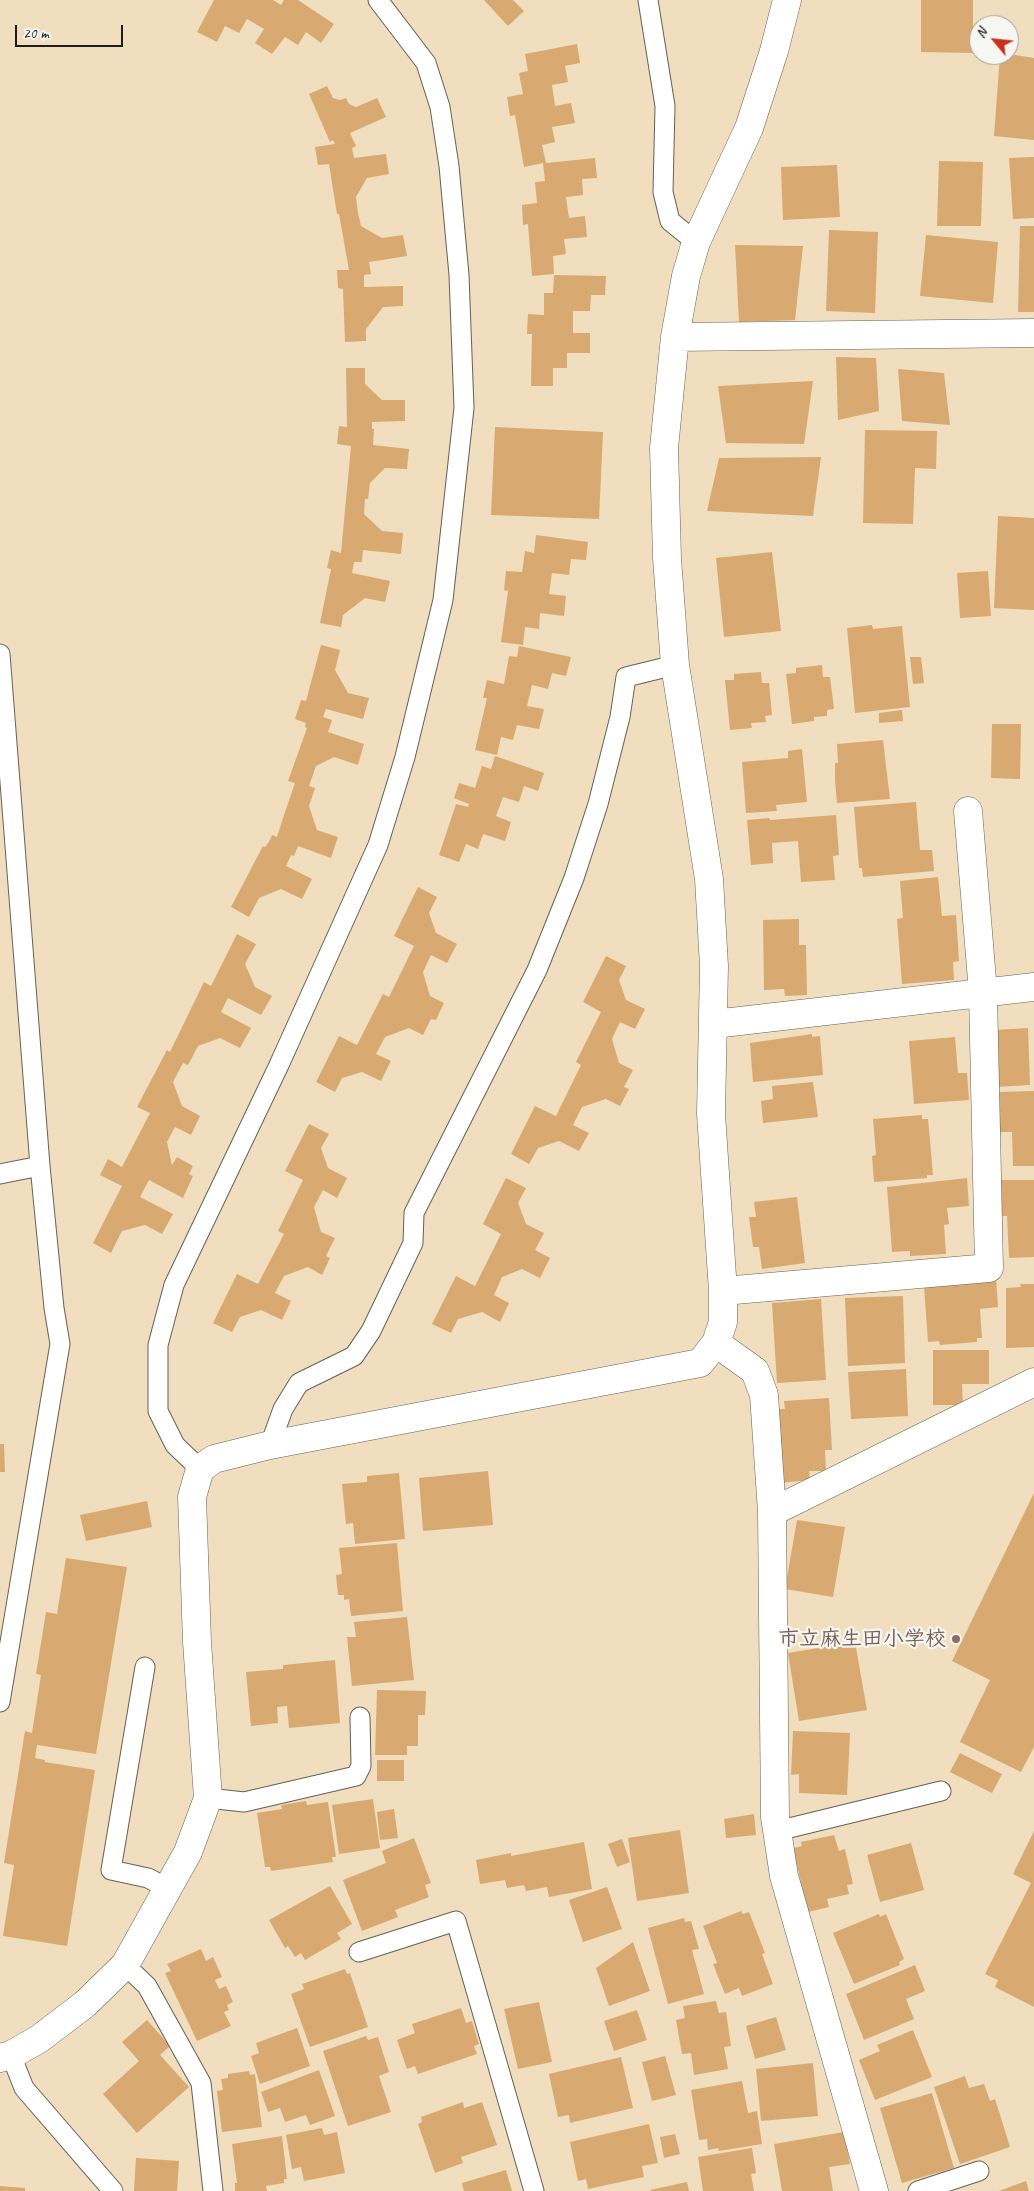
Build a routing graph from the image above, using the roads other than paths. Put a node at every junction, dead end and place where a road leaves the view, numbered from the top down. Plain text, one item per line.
1 (378, 0) edge
2 (648, 0) edge
3 (787, 0) edge
4 (696, 242) junction
5 (1034, 333) edge
6 (675, 336) junction
7 (0, 654) edge
8 (675, 665) junction
9 (968, 810) dead end
10 (1034, 987) edge
11 (983, 992) junction
12 (714, 1024) junction
13 (40, 1166) junction
14 (0, 1174) edge
15 (723, 1291) junction
16 (716, 1343) junction
17 (1034, 1382) edge
18 (270, 1445) junction
19 (200, 1469) junction
20 (772, 1512) junction
21 (145, 1667) dead end
22 (0, 1702) edge
23 (360, 1717) dead end
24 (941, 1791) dead end
25 (208, 1798) junction
26 (777, 1831) junction
27 (169, 1890) junction
28 (359, 1952) dead end
29 (125, 1965) junction
30 (6, 2056) edge
31 (979, 2171) dead end
32 (113, 2191) edge
33 (213, 2191) edge
34 (534, 2191) edge
35 (874, 2191) edge
36 (918, 2191) edge

1 - 19 lane
2 - 4 lane
3 - 4 street
4 - 6 street
5 - 6 street
6 - 8 street
7 - 13 lane
8 - 12 street
8 - 18 lane
9 - 11 street
10 - 11 street
11 - 12 street
11 - 15 street
12 - 15 street
13 - 14 lane
13 - 22 lane
15 - 16 street
16 - 18 street
16 - 20 street
17 - 20 street
18 - 19 street
19 - 25 street
20 - 26 street
21 - 27 lane
23 - 25 lane
24 - 26 lane
25 - 27 street
26 - 35 street
27 - 29 street
28 - 34 lane
29 - 30 street
29 - 33 lane
30 - 32 lane
31 - 36 lane

